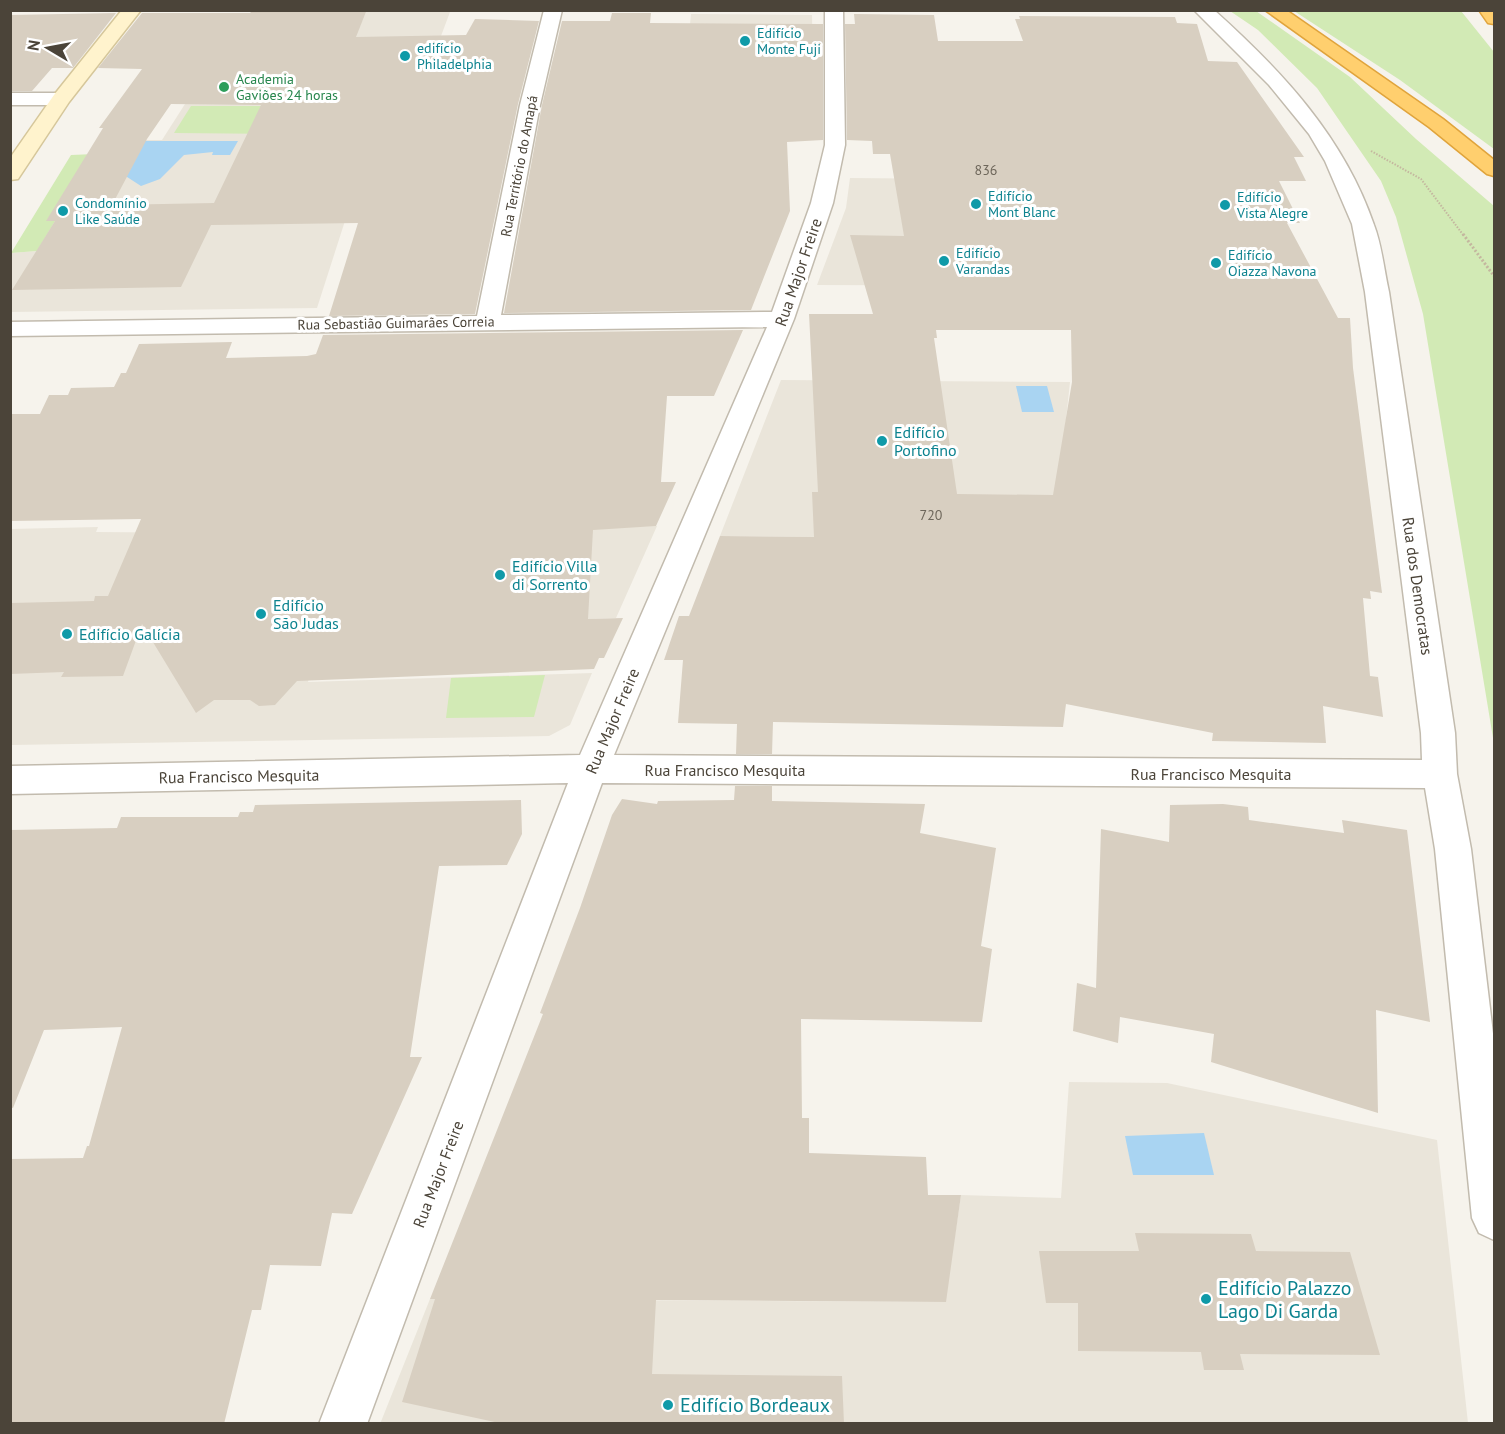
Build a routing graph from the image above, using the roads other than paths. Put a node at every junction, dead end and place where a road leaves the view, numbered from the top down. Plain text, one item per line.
1 (132, 10) edge
2 (553, 10) edge
3 (834, 10) edge
4 (1203, 10) edge
5 (1274, 10) edge
6 (1488, 10) edge
7 (1494, 19) edge
8 (10, 99) edge
9 (61, 99) junction
10 (1494, 170) edge
11 (10, 174) edge
12 (782, 320) junction
13 (488, 321) junction
14 (10, 329) edge
15 (592, 769) junction
16 (1440, 774) junction
17 (10, 780) edge
18 (1494, 1218) edge
19 (343, 1424) edge

1 - 9 street
2 - 13 street, Rua Território do Amapá
3 - 12 street, Rua Major Freire
4 - 16 street, Rua dos Democratas
5 - 10 highway
6 - 7 highway
8 - 9 street
9 - 11 street
12 - 13 street, Rua Sebastião Guimarães Correia
12 - 15 street, Rua Major Freire
13 - 14 street, Rua Sebastião Guimarães Correia
15 - 16 street, Rua Francisco Mesquita
15 - 17 street, Rua Francisco Mesquita
15 - 19 street, Rua Major Freire
16 - 18 street, Rua dos Democratas

